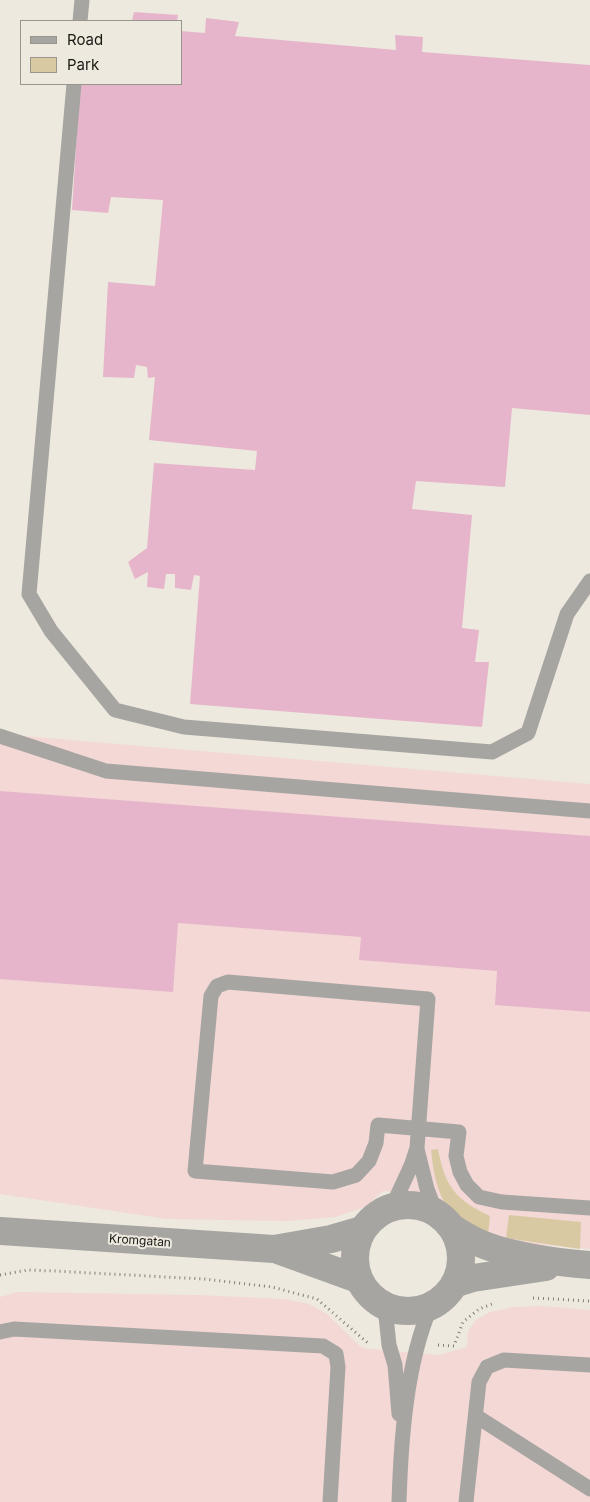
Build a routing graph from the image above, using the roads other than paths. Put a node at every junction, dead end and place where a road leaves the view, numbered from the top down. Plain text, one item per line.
1 (82, 0) edge
2 (80, 20) edge
3 (74, 85) edge
4 (590, 581) edge
5 (0, 736) edge
6 (590, 811) edge
7 (419, 1129) junction
8 (417, 1148) junction
9 (393, 1206) junction
10 (590, 1208) edge
11 (444, 1220) junction
12 (362, 1230) junction
13 (2, 1231) edge
14 (274, 1249) junction
15 (580, 1265) edge
16 (358, 1279) junction
17 (454, 1284) junction
18 (431, 1306) junction
19 (385, 1307) junction
20 (0, 1332) edge
21 (590, 1365) edge
22 (476, 1416) junction
23 (400, 1455) junction
24 (590, 1489) edge
25 (330, 1502) edge
26 (399, 1502) edge
27 (466, 1502) edge

1 - 2 lane
3 - 4 lane
5 - 6 lane
7 - 7 lane
7 - 8 lane
7 - 10 lane
8 - 9 lane
8 - 11 lane
9 - 11 street
9 - 12 street
11 - 15 street
11 - 17 street
12 - 14 street, Kromgatan
12 - 16 street
13 - 14 street, Kromgatan
14 - 16 street, Kromgatan
15 - 17 street
16 - 19 street
17 - 18 street
18 - 19 street
18 - 23 lane
19 - 23 lane
20 - 25 lane
21 - 22 lane
22 - 24 lane
22 - 27 lane
23 - 26 lane

